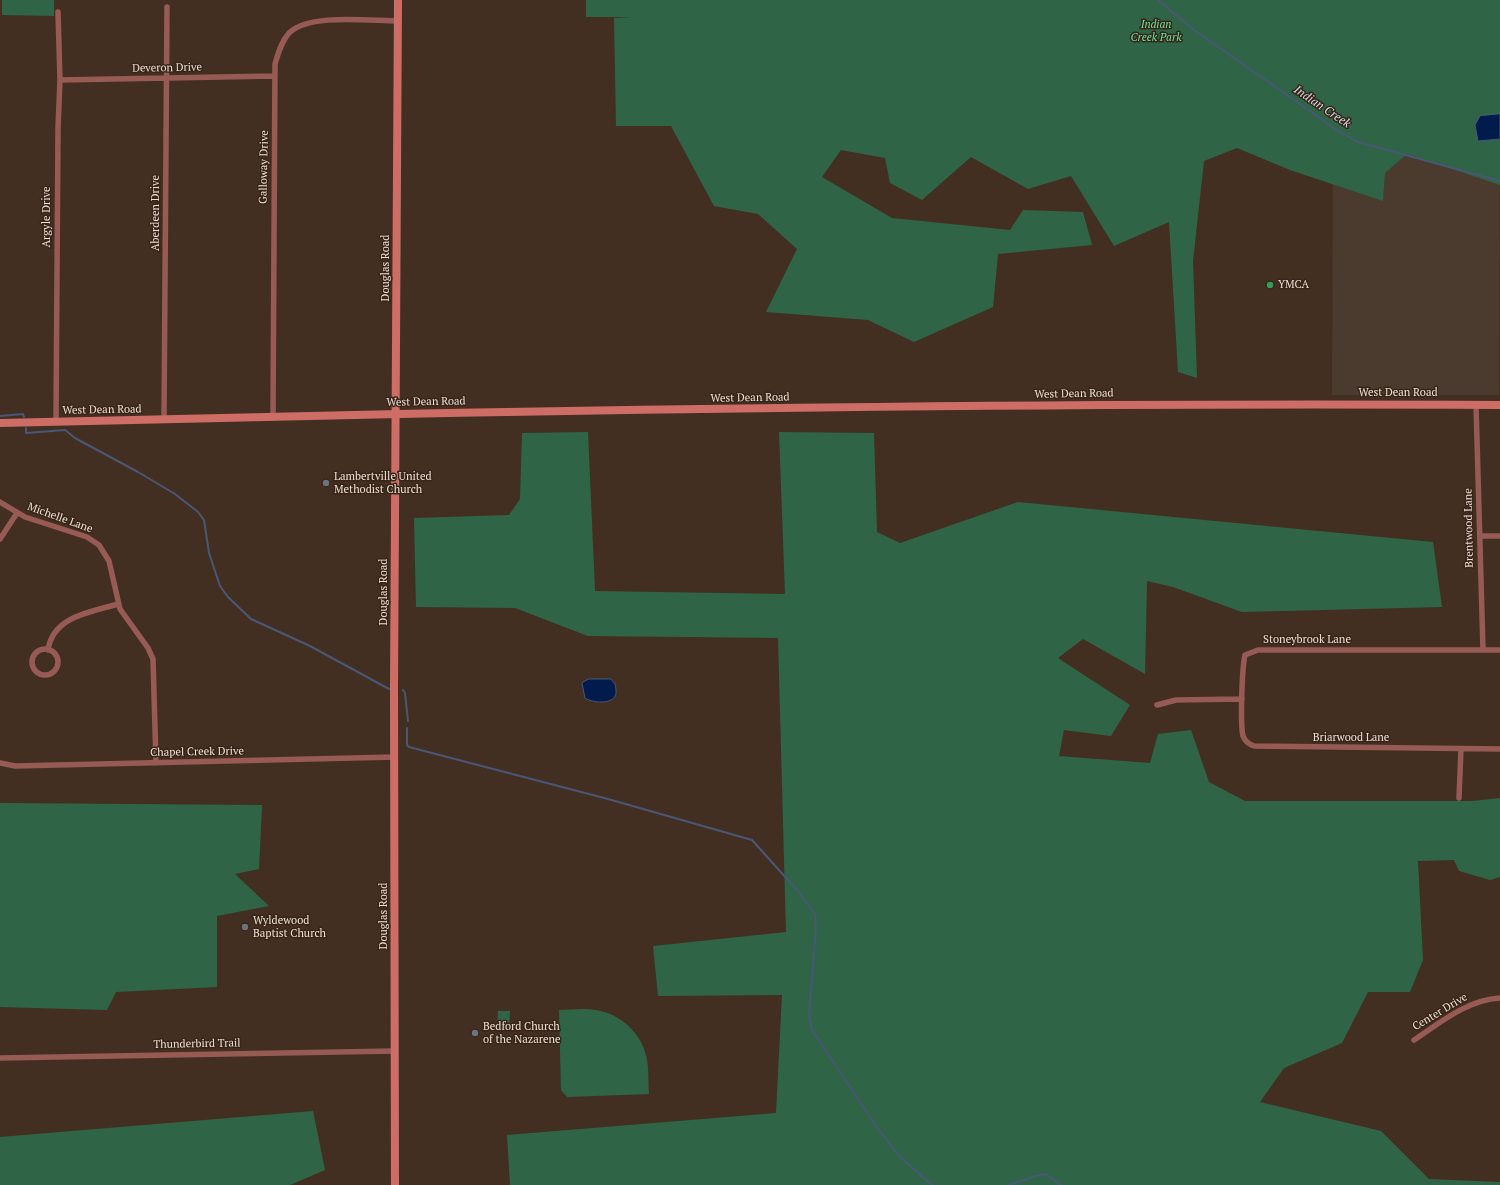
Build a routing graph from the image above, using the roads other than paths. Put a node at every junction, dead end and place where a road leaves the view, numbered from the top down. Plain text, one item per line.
1 (398, 0) edge
2 (167, 7) dead end
3 (58, 12) dead end
4 (398, 21) junction
5 (274, 76) junction
6 (167, 78) junction
7 (60, 80) junction
8 (1476, 405) junction
9 (1500, 405) edge
10 (396, 414) junction
11 (272, 417) junction
12 (164, 420) junction
13 (56, 422) junction
14 (0, 423) edge
15 (0, 502) edge
16 (17, 513) junction
17 (1480, 536) junction
18 (1500, 536) edge
19 (0, 539) edge
20 (118, 604) junction
21 (48, 650) junction
22 (1482, 650) junction
23 (1500, 650) edge
24 (1242, 699) junction
25 (1157, 705) dead end
26 (1460, 749) junction
27 (1500, 749) edge
28 (395, 757) junction
29 (0, 763) edge
30 (156, 763) junction
31 (1459, 798) dead end
32 (1500, 998) edge
33 (1414, 1040) dead end
34 (395, 1051) junction
35 (0, 1058) edge
36 (395, 1185) edge

1 - 4 street, Douglas Road
2 - 6 street, Aberdeen Drive
3 - 7 street, Argyle Drive
4 - 5 street, Galloway Drive
4 - 10 street, Douglas Road
5 - 6 street, Deveron Drive
5 - 11 street, Galloway Drive
6 - 7 street, Deveron Drive
6 - 12 street, Aberdeen Drive
7 - 13 street, Argyle Drive
8 - 9 street, West Dean Road
8 - 10 street, West Dean Road
8 - 17 street, Brentwood Lane
10 - 11 street, West Dean Road
10 - 28 street, Douglas Road
11 - 12 street, West Dean Road
12 - 13 street, West Dean Road
13 - 14 street, West Dean Road
15 - 16 street, Michelle Lane
16 - 19 street
16 - 20 street, Michelle Lane
17 - 18 street
17 - 22 street, Brentwood Lane
20 - 21 street
20 - 30 street, Michelle Lane
21 - 21 street
22 - 23 street, Stoneybrook Lane
22 - 24 street, Stoneybrook Lane
24 - 25 street
24 - 26 street, Briarwood Lane
26 - 27 street, Briarwood Lane
26 - 31 street
28 - 30 street, Chapel Creek Drive
28 - 34 street, Douglas Road
29 - 30 street, Chapel Creek Drive
32 - 33 street, Center Drive
34 - 35 street, Thunderbird Trail
34 - 36 street, Douglas Road

